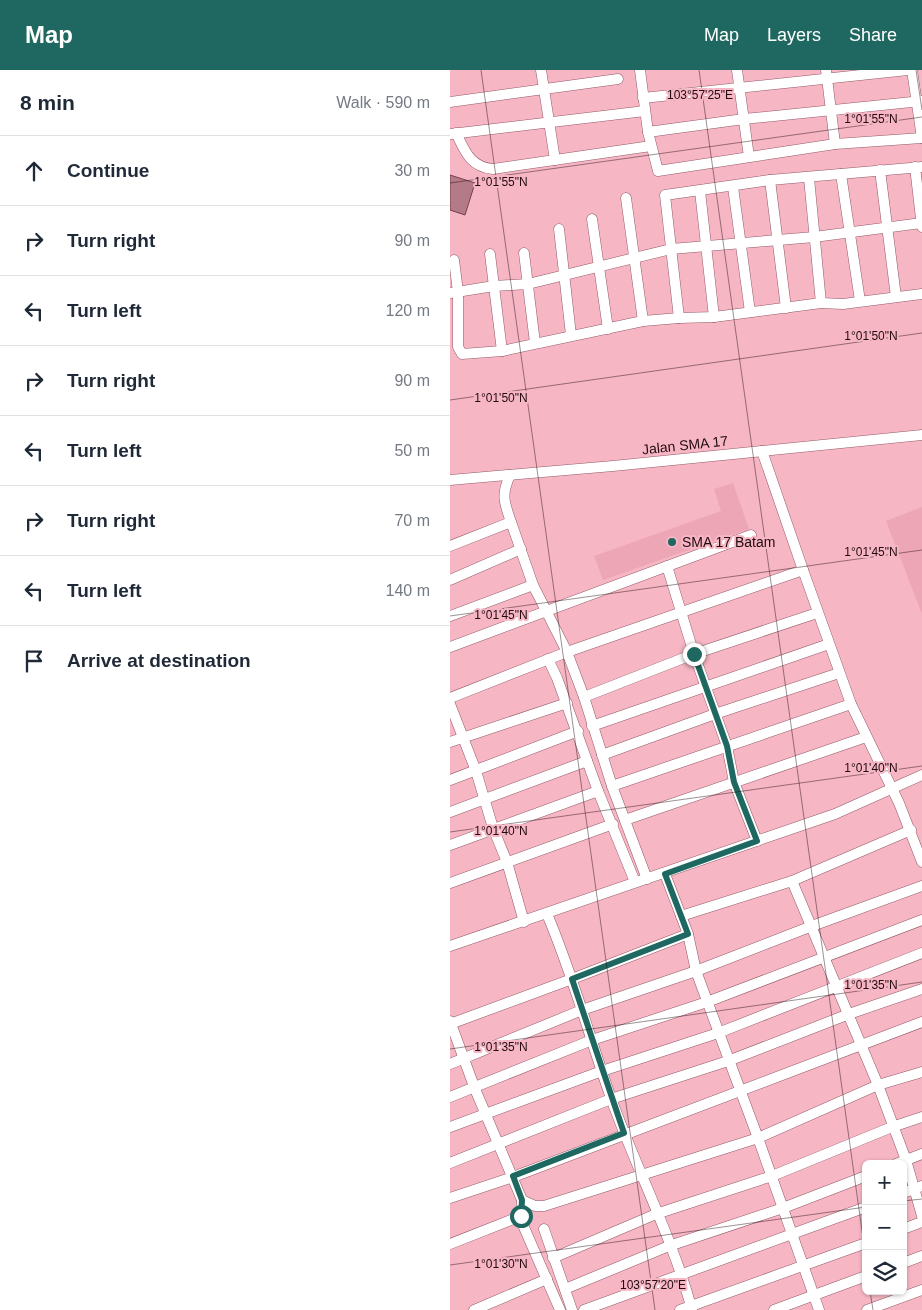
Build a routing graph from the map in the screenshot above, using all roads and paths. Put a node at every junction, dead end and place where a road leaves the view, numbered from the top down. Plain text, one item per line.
1 (541, 70) edge
2 (640, 70) edge
3 (738, 70) edge
4 (910, 70) edge
5 (827, 74) edge
6 (618, 80) dead end
7 (740, 86) junction
8 (543, 89) junction
9 (643, 98) junction
10 (920, 101) edge
11 (450, 102) edge
12 (832, 110) junction
13 (645, 111) junction
14 (744, 119) junction
15 (549, 122) junction
16 (648, 132) junction
17 (453, 133) edge
18 (922, 138) edge
19 (835, 144) junction
20 (651, 146) junction
21 (749, 156) junction
22 (555, 160) junction
23 (919, 167) edge
24 (880, 170) junction
25 (841, 174) junction
26 (809, 178) junction
27 (770, 180) junction
28 (733, 187) junction
29 (700, 191) junction
30 (626, 198) dead end
31 (592, 219) dead end
32 (922, 223) edge
33 (887, 227) junction
34 (922, 227) edge
35 (559, 229) dead end
36 (849, 231) junction
37 (814, 237) junction
38 (776, 240) junction
39 (740, 244) junction
40 (706, 247) junction
41 (671, 249) junction
42 (524, 253) dead end
43 (490, 254) dead end
44 (635, 259) junction
45 (454, 260) dead end
46 (599, 268) junction
47 (564, 274) junction
48 (528, 284) junction
49 (494, 286) junction
50 (454, 293) edge
51 (922, 294) edge
52 (896, 297) junction
53 (860, 301) junction
54 (821, 303) junction
55 (786, 308) junction
56 (750, 312) junction
57 (714, 317) junction
58 (679, 318) junction
59 (643, 321) junction
60 (608, 329) junction
61 (572, 335) junction
62 (535, 343) junction
63 (502, 351) junction
64 (922, 435) edge
65 (762, 452) junction
66 (510, 475) junction
67 (450, 480) edge
68 (511, 522) junction
69 (752, 535) dead end
70 (450, 546) edge
71 (521, 549) junction
72 (667, 566) junction
73 (803, 570) junction
74 (450, 580) edge
75 (533, 585) junction
76 (547, 612) junction
77 (680, 612) junction
78 (817, 613) junction
79 (450, 616) edge
80 (829, 644) junction
81 (450, 647) edge
82 (567, 652) junction
83 (694, 654) junction
84 (548, 659) junction
85 (839, 674) junction
86 (706, 688) junction
87 (584, 696) junction
88 (450, 698) edge
89 (567, 703) junction
90 (450, 704) edge
91 (851, 704) junction
92 (715, 714) junction
93 (592, 726) junction
94 (578, 731) junction
95 (463, 737) junction
96 (866, 737) junction
97 (450, 742) edge
98 (727, 746) junction
99 (602, 755) junction
100 (587, 761) junction
101 (476, 771) junction
102 (922, 775) edge
103 (450, 780) edge
104 (734, 782) junction
105 (612, 786) junction
106 (891, 787) junction
107 (598, 791) junction
108 (485, 798) junction
109 (450, 812) edge
110 (625, 820) junction
111 (612, 824) junction
112 (494, 828) junction
113 (910, 830) junction
114 (757, 841) junction
115 (450, 845) edge
116 (508, 862) junction
117 (922, 862) edge
118 (665, 874) junction
119 (647, 879) junction
120 (792, 881) junction
121 (635, 882) junction
122 (450, 883) edge
123 (922, 886) edge
124 (547, 914) junction
125 (682, 916) junction
126 (922, 920) edge
127 (524, 922) junction
128 (812, 926) junction
129 (688, 934) junction
130 (450, 946) edge
131 (922, 953) edge
132 (825, 958) junction
133 (696, 971) junction
134 (572, 979) junction
135 (838, 987) junction
136 (922, 989) edge
137 (707, 1002) junction
138 (582, 1010) junction
139 (849, 1014) junction
140 (922, 1022) edge
141 (450, 1023) edge
142 (718, 1033) junction
143 (592, 1040) junction
144 (861, 1044) junction
145 (464, 1059) junction
146 (728, 1061) junction
147 (450, 1064) edge
148 (602, 1071) junction
149 (922, 1072) edge
150 (878, 1085) junction
151 (475, 1089) junction
152 (739, 1091) junction
153 (450, 1097) edge
154 (612, 1099) junction
155 (486, 1114) junction
156 (922, 1118) edge
157 (450, 1126) edge
158 (892, 1127) junction
159 (624, 1133) junction
160 (758, 1138) junction
161 (498, 1143) junction
162 (922, 1154) edge
163 (900, 1160) edge
164 (906, 1160) edge
165 (450, 1163) edge
166 (907, 1171) edge
167 (513, 1176) junction
168 (642, 1176) junction
169 (772, 1176) junction
170 (862, 1178) edge
171 (918, 1187) edge
172 (450, 1198) edge
173 (522, 1200) junction
174 (862, 1207) edge
175 (783, 1208) junction
176 (656, 1214) junction
177 (521, 1216) junction
178 (922, 1216) edge
179 (922, 1222) edge
180 (544, 1228) dead end
181 (907, 1228) edge
182 (791, 1234) junction
183 (450, 1244) edge
184 (862, 1244) edge
185 (669, 1246) junction
186 (922, 1256) edge
187 (553, 1258) junction
188 (907, 1262) edge
189 (803, 1266) junction
190 (680, 1273) junction
191 (862, 1278) edge
192 (547, 1279) junction
193 (565, 1289) junction
194 (922, 1290) edge
195 (814, 1296) junction
196 (692, 1308) edge
197 (474, 1310) edge
198 (560, 1310) edge
199 (572, 1310) edge
200 (584, 1310) edge
201 (680, 1310) edge
202 (774, 1310) edge
203 (819, 1310) edge
204 (868, 1310) edge

1 - 8 street
2 - 9 street
3 - 7 street
4 - 5 street
4 - 10 street
5 - 7 street
5 - 12 street
6 - 8 street
7 - 9 street
7 - 14 street
8 - 11 street
8 - 15 street
9 - 13 street
10 - 12 street
10 - 18 street
12 - 14 street
12 - 19 street
13 - 15 street
13 - 16 street
14 - 16 street
14 - 21 street
15 - 17 street
15 - 22 street
16 - 20 street
17 - 22 street
18 - 19 street
19 - 21 street
20 - 21 street
20 - 22 street
23 - 24 street
23 - 32 street
24 - 25 street
24 - 33 street
25 - 26 street
25 - 36 street
26 - 27 street
26 - 37 street
27 - 28 street
27 - 38 street
28 - 29 street
28 - 39 street
29 - 40 street
29 - 41 street
30 - 44 street
31 - 46 street
32 - 33 street
32 - 34 street
33 - 36 street
33 - 52 street
35 - 47 street
36 - 37 street
36 - 53 street
37 - 38 street
37 - 54 street
38 - 39 street
38 - 55 street
39 - 40 street
39 - 56 street
40 - 41 street
40 - 57 street
41 - 44 street
41 - 58 street
42 - 48 street
43 - 49 street
44 - 46 street
44 - 59 street
45 - 50 street
46 - 47 street
46 - 60 street
47 - 48 street
47 - 61 street
48 - 49 street
48 - 62 street
49 - 50 street
49 - 63 street
50 - 63 street
51 - 52 street
52 - 53 street
53 - 54 street
54 - 55 street
55 - 56 street
56 - 57 street
57 - 58 street
58 - 59 street
59 - 60 street
60 - 61 street
61 - 62 street
62 - 63 street
64 - 65 street, Jalan SMA 17
65 - 66 street, Jalan SMA 17
65 - 73 street
66 - 67 street, Jalan SMA 17
66 - 68 street
68 - 70 street
68 - 71 street
69 - 72 street
71 - 74 street
71 - 75 street
72 - 76 street
72 - 77 street
73 - 77 street
73 - 78 street
75 - 76 street
75 - 79 street
76 - 81 street
76 - 82 street
77 - 82 street
77 - 83 street
78 - 80 street
78 - 83 street
80 - 85 street
80 - 86 street
82 - 84 street
82 - 87 street
83 - 86 street
83 - 87 street
84 - 88 street
84 - 89 street
85 - 91 street
85 - 92 street
86 - 92 street
86 - 93 street
87 - 93 street
89 - 94 street
89 - 95 street
90 - 95 street
91 - 96 street
91 - 98 street
92 - 98 street
92 - 99 street
93 - 99 street
94 - 100 street
94 - 101 street
95 - 97 street
95 - 101 street
96 - 104 street
96 - 106 street
98 - 104 street
98 - 105 street
99 - 105 street
100 - 107 street
100 - 108 street
101 - 103 street
101 - 108 street
102 - 106 street
104 - 110 street
104 - 114 street
105 - 110 street
106 - 113 street
106 - 114 street
107 - 111 street
107 - 112 street
108 - 109 street
108 - 112 street
110 - 119 street
111 - 116 street
111 - 121 street
112 - 115 street
112 - 116 street
113 - 117 street
113 - 120 street
114 - 118 street
116 - 122 street
116 - 127 street
118 - 119 street
118 - 125 street
119 - 121 street
120 - 125 street
120 - 128 street
121 - 124 street
123 - 128 street
124 - 127 street
124 - 134 street
125 - 129 street
126 - 132 street
127 - 130 street
128 - 132 street
128 - 133 street
129 - 133 street
129 - 134 street
131 - 135 street
132 - 135 street
132 - 137 street
133 - 137 street
133 - 138 street
134 - 138 street
134 - 141 street
135 - 139 street
135 - 142 street
136 - 139 street
137 - 142 street
137 - 143 street
138 - 143 street
138 - 145 street
139 - 144 street
139 - 146 street
140 - 144 street
141 - 145 street
142 - 146 street
142 - 148 street
143 - 148 street
143 - 151 street
144 - 150 street
144 - 152 street
145 - 147 street
145 - 151 street
146 - 152 street
146 - 154 street
148 - 154 street
148 - 155 street
149 - 150 street
150 - 158 street
150 - 160 street
151 - 153 street
151 - 155 street
152 - 159 street
152 - 160 street
154 - 159 street
154 - 161 street
155 - 157 street
155 - 161 street
156 - 158 street
158 - 163 street
158 - 169 street
159 - 167 street
159 - 168 street
160 - 168 street
160 - 169 street
161 - 165 street
161 - 167 street
162 - 164 street
166 - 171 street
167 - 172 street
167 - 173 street
168 - 173 street
168 - 176 street
169 - 175 street
169 - 176 street
170 - 175 street
171 - 178 street
173 - 177 street
174 - 182 street
175 - 182 street
175 - 185 street
176 - 185 street
176 - 187 street
177 - 183 street
177 - 192 street
179 - 181 street
180 - 187 street
182 - 189 street
182 - 190 street
184 - 189 street
185 - 190 street
185 - 193 street
186 - 188 street
187 - 193 street
189 - 195 street
189 - 196 street
190 - 196 street
190 - 200 street
191 - 195 street
192 - 197 street
192 - 198 street
193 - 199 street
194 - 204 street
195 - 202 street
195 - 203 street
196 - 201 street

